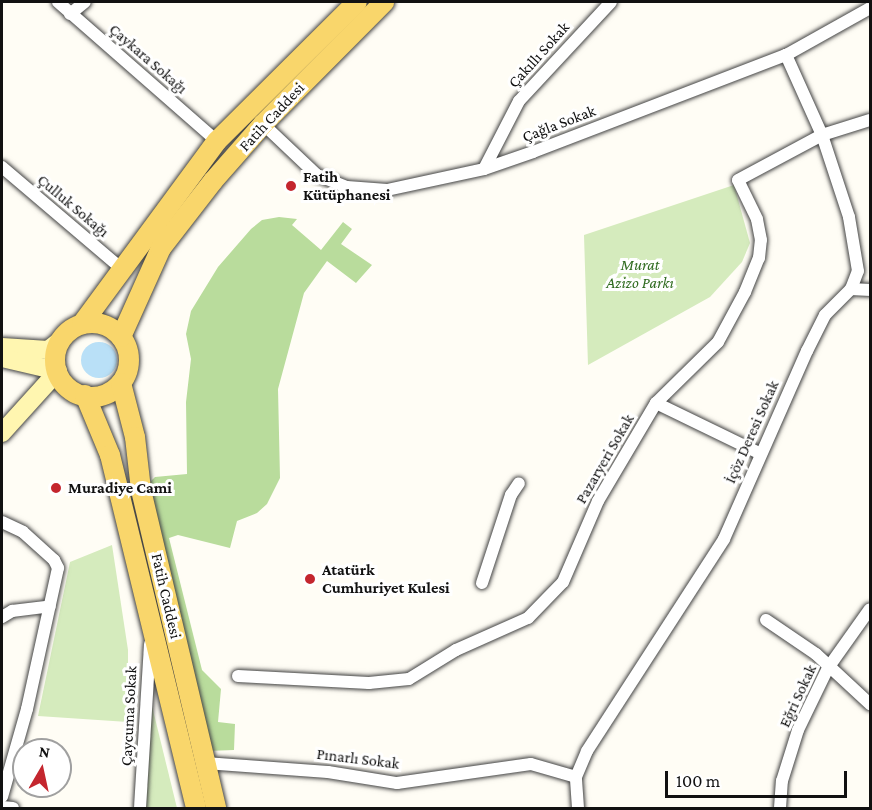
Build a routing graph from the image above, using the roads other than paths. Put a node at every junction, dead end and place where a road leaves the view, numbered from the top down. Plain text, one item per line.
1 (58, 2) edge
2 (85, 2) edge
3 (357, 2) edge
4 (384, 2) edge
5 (611, 2) edge
6 (870, 8) edge
7 (70, 14) junction
8 (786, 55) junction
9 (870, 120) edge
10 (263, 124) junction
11 (822, 135) junction
12 (217, 141) junction
13 (2, 167) edge
14 (484, 169) junction
15 (123, 270) junction
16 (851, 289) junction
17 (870, 290) edge
18 (82, 324) junction
19 (122, 337) junction
20 (62, 339) junction
21 (2, 347) edge
22 (2, 358) edge
23 (58, 371) junction
24 (121, 383) junction
25 (85, 396) junction
26 (656, 403) junction
27 (2, 433) edge
28 (759, 453) junction
29 (519, 483) dead end
30 (2, 522) edge
31 (482, 583) dead end
32 (50, 606) junction
33 (870, 609) edge
34 (2, 617) edge
35 (766, 620) dead end
36 (152, 625) junction
37 (828, 668) junction
38 (238, 676) dead end
39 (870, 704) edge
40 (205, 763) junction
41 (576, 777) junction
42 (2, 797) edge
43 (2, 807) edge
44 (13, 808) edge
45 (140, 808) edge
46 (196, 808) edge
47 (216, 808) edge
48 (578, 808) edge
49 (780, 808) edge

1 - 7 street, Çaykara Sokağı
2 - 7 street
3 - 12 main road, Fatih Caddesi
4 - 10 main road, Fatih Caddesi
5 - 14 street, Çakıllı Sokak
6 - 8 street, Çağla Sokak
7 - 12 street, Çaykara Sokağı
8 - 11 street
8 - 14 street, Çağla Sokak
9 - 11 street, Pazaryeri Sokak
10 - 14 street, Çağla Sokak
10 - 19 main road, Fatih Caddesi
11 - 16 street
11 - 26 street, Pazaryeri Sokak
12 - 15 main road, Fatih Caddesi
13 - 15 street, Çulluk Sokağı
15 - 18 main road, Fatih Caddesi
16 - 17 street
16 - 28 street, İçöz Deresi Sokak
18 - 19 main road
18 - 20 main road
19 - 24 main road
20 - 21 main road
20 - 23 main road
22 - 23 main road
23 - 25 main road
23 - 27 main road
24 - 25 main road
24 - 40 main road, Fatih Caddesi
25 - 36 main road, Fatih Caddesi
26 - 28 street
26 - 38 street, Pazaryeri Sokak
28 - 41 street, İçöz Deresi Sokak
29 - 31 street
30 - 32 street
32 - 34 street
32 - 42 street
33 - 37 street, Eğri Sokak
35 - 37 street
36 - 45 street, Çaycuma Sokak
36 - 46 main road, Fatih Caddesi
37 - 39 street
37 - 49 street, Eğri Sokak
40 - 41 street, Pınarlı Sokak
40 - 47 main road, Fatih Caddesi
41 - 48 street, İçöz Deresi Sokak
43 - 44 street

